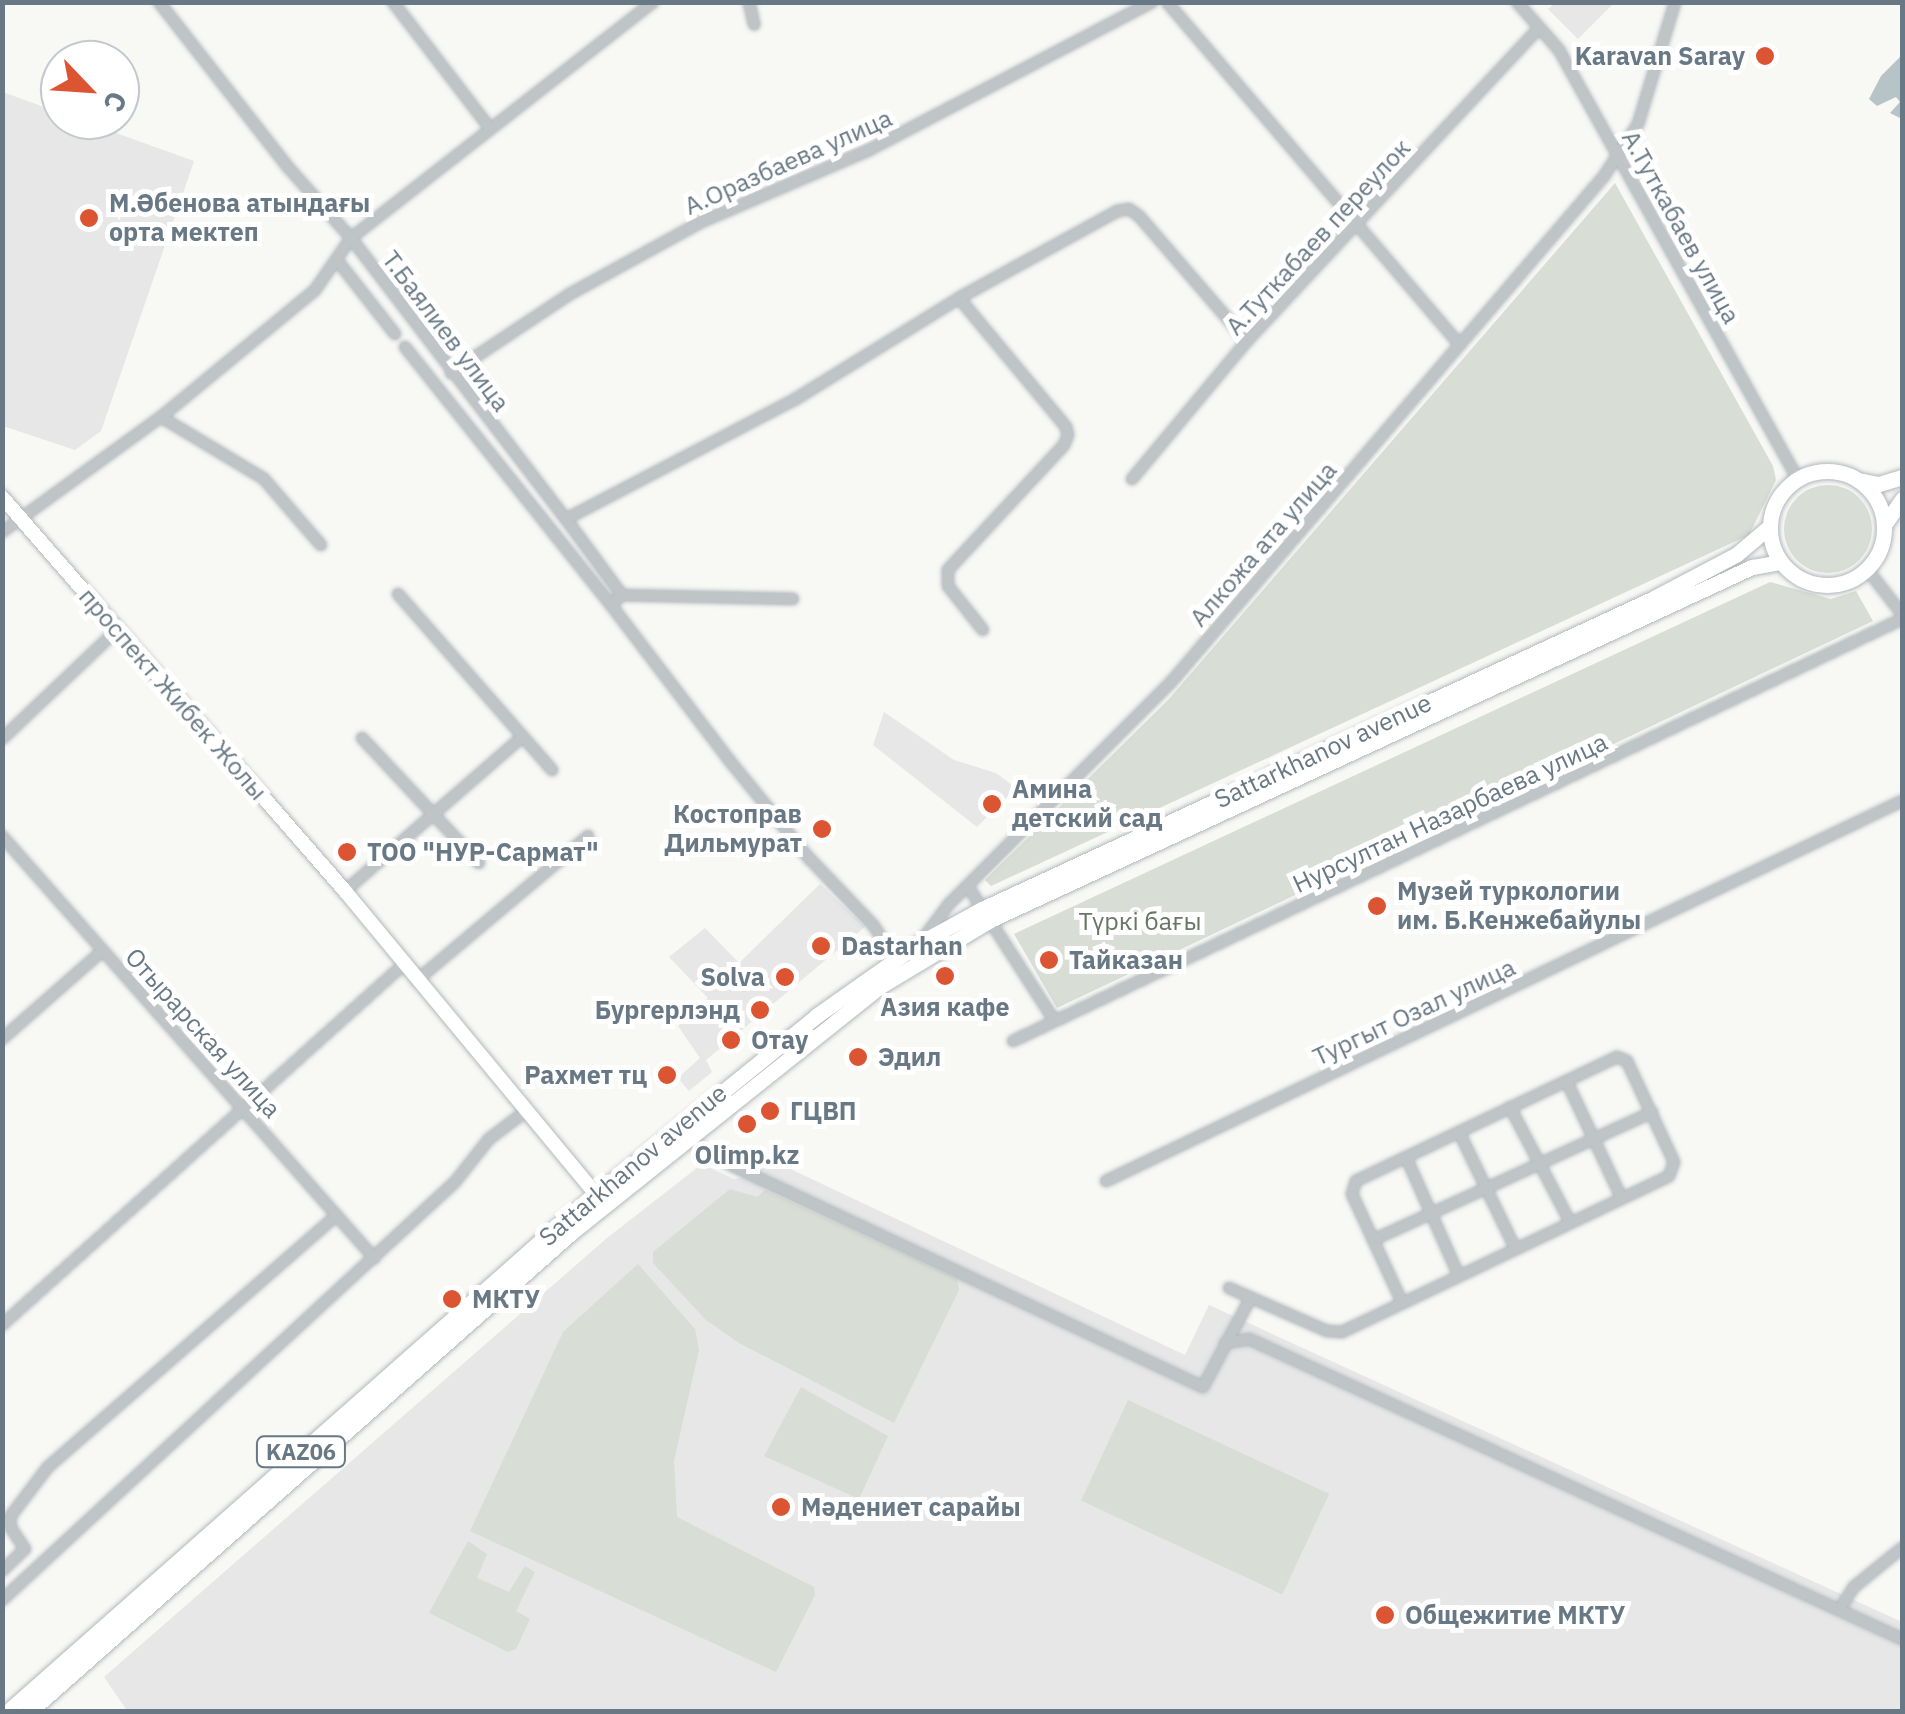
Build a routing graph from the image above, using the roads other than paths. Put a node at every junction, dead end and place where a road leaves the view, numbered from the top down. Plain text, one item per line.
1 (159, 2) edge
2 (393, 2) edge
3 (652, 2) edge
4 (749, 2) edge
5 (1152, 2) edge
6 (1167, 2) edge
7 (1517, 2) edge
8 (1675, 2) edge
9 (754, 24) dead end
10 (1539, 28) junction
11 (489, 127) junction
12 (1618, 152) junction
13 (1356, 226) junction
14 (351, 238) junction
15 (337, 260) junction
16 (959, 298) junction
17 (396, 334) dead end
18 (1247, 340) junction
19 (1460, 345) junction
20 (405, 347) dead end
21 (451, 373) junction
22 (161, 416) junction
23 (1902, 477) edge
24 (1132, 478) dead end
25 (1856, 479) junction
26 (1798, 480) junction
27 (2, 497) edge
28 (1902, 500) edge
29 (566, 519) junction
30 (23, 521) junction
31 (1884, 524) junction
32 (1770, 526) junction
33 (2, 532) edge
34 (322, 545) dead end
35 (1781, 562) junction
36 (1867, 569) junction
37 (398, 594) dead end
38 (622, 595) junction
39 (792, 599) dead end
40 (611, 605) junction
41 (1902, 616) edge
42 (117, 630) junction
43 (983, 630) dead end
44 (522, 737) junction
45 (362, 738) dead end
46 (2, 739) edge
47 (552, 770) dead end
48 (1902, 801) edge
49 (434, 815) junction
50 (2, 836) edge
51 (588, 836) dead end
52 (479, 864) dead end
53 (969, 888) junction
54 (345, 891) junction
55 (986, 915) junction
56 (918, 944) junction
57 (102, 951) junction
58 (896, 959) junction
59 (403, 965) junction
60 (416, 981) junction
61 (1054, 1020) junction
62 (2, 1040) edge
63 (1013, 1041) dead end
64 (1567, 1082) junction
65 (1510, 1106) junction
66 (246, 1110) junction
67 (526, 1110) junction
68 (1652, 1112) junction
69 (1459, 1132) junction
70 (1593, 1139) junction
71 (688, 1140) junction
72 (1406, 1156) junction
73 (1540, 1164) junction
74 (1106, 1181) dead end
75 (1484, 1188) junction
76 (1621, 1198) junction
77 (600, 1200) junction
78 (1430, 1213) junction
79 (337, 1215) junction
80 (1570, 1222) junction
81 (1372, 1240) junction
82 (1515, 1248) junction
83 (374, 1258) junction
84 (1459, 1276) junction
85 (1229, 1288) dead end
86 (1250, 1298) junction
87 (1401, 1300) junction
88 (2, 1325) edge
89 (1226, 1343) junction
90 (1902, 1548) edge
91 (2, 1571) edge
92 (2, 1600) edge
93 (1840, 1610) junction
94 (1902, 1639) edge
95 (7, 1712) edge
96 (28, 1712) edge

1 - 14 street, Т.Баялиев улица
2 - 11 street
3 - 11 street
4 - 9 street
5 - 21 street, А.Оразбаева улица
6 - 13 street
7 - 10 street, А.Туткабаев улица
8 - 12 street, Алкожа ата улица
10 - 12 street, А.Туткабаев улица
10 - 13 street, А.Туткабаев переулок
11 - 14 street
12 - 19 street, Алкожа ата улица
12 - 26 street, А.Туткабаев улица
13 - 18 street, А.Туткабаев переулок
13 - 19 street
14 - 15 street
14 - 21 street, Т.Баялиев улица
15 - 17 street, Т.Баялиев улица
15 - 22 street
16 - 18 street
16 - 29 street
16 - 43 street
18 - 24 street, А.Туткабаев переулок
19 - 53 street, Алкожа ата улица
20 - 40 street, Т.Баялиев улица
21 - 29 street, Т.Баялиев улица
22 - 30 street
22 - 34 street
23 - 25 main road
25 - 26 main road
25 - 31 main road
26 - 32 main road, KАZ06
27 - 30 main road, проспект Жибек Жолы
28 - 31 main road
29 - 38 street, Т.Баялиев улица
30 - 33 street
30 - 42 main road, проспект Жибек Жолы
31 - 36 main road
32 - 35 main road
32 - 55 main road, Sattarkhanov avenue / KАZ06
35 - 36 main road
35 - 55 main road, Sattarkhanov avenue / KАZ06
36 - 41 street
37 - 44 street
38 - 39 street
38 - 40 street
40 - 58 street, Т.Баялиев улица
41 - 61 street, Нурсултан Назарбаева улица
42 - 46 street
42 - 54 main road, проспект Жибек Жолы
44 - 47 street
44 - 49 street
45 - 49 street
48 - 74 street, Тургыт Озал улица
49 - 52 street
49 - 54 street
50 - 57 street, Отырарская улица
51 - 60 street
53 - 55 street
53 - 56 street, Алкожа ата улица
54 - 59 main road, проспект Жибек Жолы
55 - 56 main road, Sattarkhanov avenue / KАZ06
55 - 61 street
55 - 71 main road, Sattarkhanov avenue / KАZ06
56 - 58 main road, Sattarkhanov avenue / KАZ06
57 - 62 street
57 - 66 street, Отырарская улица
58 - 77 main road, Sattarkhanov avenue / KАZ06
59 - 60 main road, проспект Жибек Жолы
59 - 66 street
60 - 67 main road, проспект Жибек Жолы
61 - 63 street, Нурсултан Назарбаева улица
64 - 65 street
64 - 68 street
64 - 70 street
65 - 69 street
65 - 73 street
66 - 79 street, Отырарская улица
66 - 88 street
67 - 77 main road, проспект Жибек Жолы
67 - 83 street
68 - 70 street
68 - 76 street
69 - 72 street
69 - 75 street
70 - 73 street
70 - 76 street
71 - 77 main road, Sattarkhanov avenue / KАZ06
71 - 89 street
72 - 78 street
72 - 81 street
73 - 75 street
73 - 80 street
75 - 78 street
75 - 82 street
76 - 80 street
77 - 95 main road, Sattarkhanov avenue / KАZ06
77 - 96 main road, Sattarkhanov avenue / KАZ06
78 - 81 street
78 - 84 street
79 - 83 street, Отырарская улица
79 - 91 street
80 - 82 street
81 - 87 street
82 - 84 street
83 - 92 street
84 - 87 street
85 - 86 street
86 - 87 street
86 - 89 street
89 - 93 street
90 - 93 street
93 - 94 street

